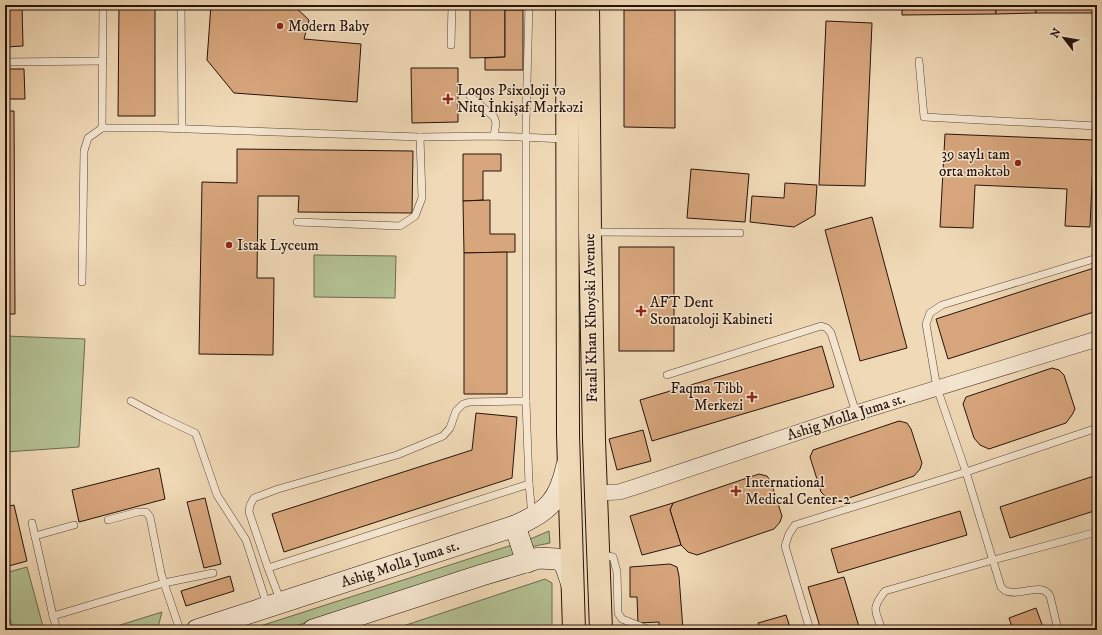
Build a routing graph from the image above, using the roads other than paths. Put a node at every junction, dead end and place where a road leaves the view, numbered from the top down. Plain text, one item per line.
1 (103, 5) edge
2 (181, 5) edge
3 (452, 5) edge
4 (529, 5) edge
5 (567, 5) edge
6 (588, 5) edge
7 (451, 45) dead end
8 (103, 60) junction
9 (919, 61) dead end
10 (5, 62) edge
11 (470, 96) dead end
12 (1097, 126) edge
13 (102, 128) junction
14 (182, 129) junction
15 (494, 136) junction
16 (420, 137) junction
17 (526, 137) junction
18 (567, 139) junction
19 (297, 222) dead end
20 (590, 232) junction
21 (740, 233) dead end
22 (1097, 258) edge
23 (82, 282) dead end
24 (1097, 339) edge
25 (667, 375) dead end
26 (937, 388) junction
27 (131, 401) dead end
28 (526, 401) junction
29 (856, 413) junction
30 (1097, 428) edge
31 (569, 458) junction
32 (966, 472) junction
33 (529, 484) junction
34 (596, 493) junction
35 (108, 520) dead end
36 (32, 523) dead end
37 (524, 523) junction
38 (74, 525) dead end
39 (1097, 532) edge
40 (35, 536) junction
41 (599, 556) junction
42 (993, 560) junction
43 (527, 562) junction
44 (268, 568) junction
45 (213, 573) dead end
46 (164, 582) junction
47 (572, 587) junction
48 (274, 605) junction
49 (53, 616) junction
50 (57, 630) edge
51 (180, 630) edge
52 (197, 630) edge
53 (313, 630) edge
54 (574, 630) edge
55 (601, 630) edge
56 (650, 630) edge
57 (810, 630) edge
58 (882, 630) edge
59 (1058, 630) edge

1 - 8 lane
2 - 14 lane
3 - 7 lane
4 - 17 lane
5 - 18 main road, Fatali Khan Khoyski Avenue
6 - 20 main road, Fatali Khan Khoyski Avenue
8 - 10 lane
8 - 13 lane
9 - 12 lane
11 - 15 lane
13 - 14 lane
13 - 23 lane
14 - 16 lane
15 - 16 lane
15 - 17 lane
16 - 19 lane
17 - 18 lane
17 - 28 lane
18 - 31 main road, Fatali Khan Khoyski Avenue
20 - 21 lane
20 - 34 main road, Fatali Khan Khoyski Avenue
22 - 26 lane
24 - 26 street, Ashig Molla Juma st.
25 - 29 lane
26 - 29 street, Ashig Molla Juma st.
26 - 32 lane
27 - 48 lane
28 - 33 lane
28 - 44 lane
29 - 34 street, Ashig Molla Juma st.
30 - 32 lane
31 - 37 main road, Ashig Molla Juma st.
31 - 47 main road, Fatali Khan Khoyski Avenue
32 - 42 lane
32 - 57 lane
33 - 37 lane
33 - 44 lane
34 - 41 main road, Fatali Khan Khoyski Avenue
35 - 46 lane
36 - 40 lane
37 - 43 main road
37 - 48 main road, Ashig Molla Juma st.
38 - 40 lane
39 - 42 lane
40 - 49 lane
41 - 55 main road, Fatali Khan Khoyski Avenue
41 - 56 lane
42 - 58 lane
42 - 59 lane
43 - 47 main road
43 - 53 main road
44 - 48 lane
45 - 46 lane
46 - 49 lane
46 - 51 lane
47 - 54 main road
48 - 52 main road, Ashig Molla Juma st.
49 - 50 lane

